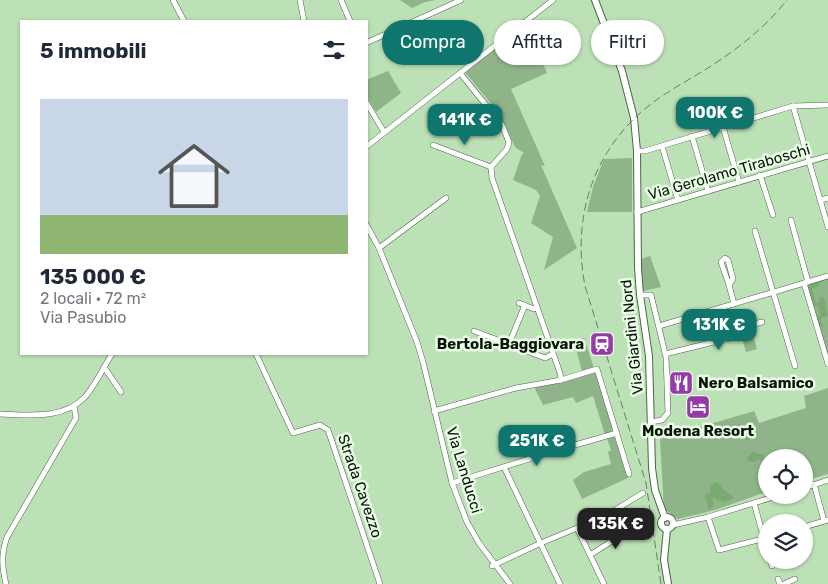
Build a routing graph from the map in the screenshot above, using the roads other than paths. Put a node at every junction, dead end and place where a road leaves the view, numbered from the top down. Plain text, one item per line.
1 (173, 0) edge
2 (300, 0) edge
3 (342, 0) edge
4 (460, 0) edge
5 (553, 0) edge
6 (595, 0) edge
7 (183, 20) edge
8 (304, 20) edge
9 (350, 20) edge
10 (368, 42) edge
11 (460, 73) junction
12 (368, 105) edge
13 (828, 105) edge
14 (793, 106) junction
15 (723, 127) junction
16 (384, 132) junction
17 (692, 136) junction
18 (368, 145) edge
19 (433, 145) dead end
20 (662, 146) junction
21 (637, 151) junction
22 (828, 156) edge
23 (809, 162) junction
24 (491, 167) junction
25 (760, 175) junction
26 (739, 182) junction
27 (708, 191) junction
28 (446, 198) dead end
29 (828, 198) edge
30 (678, 200) junction
31 (821, 200) junction
32 (637, 212) junction
33 (773, 215) dead end
34 (790, 220) dead end
35 (828, 227) edge
36 (368, 228) edge
37 (755, 231) dead end
38 (379, 248) junction
39 (828, 276) edge
40 (806, 282) junction
41 (729, 286) dead end
42 (773, 292) junction
43 (640, 295) junction
44 (734, 304) junction
45 (538, 308) junction
46 (762, 322) dead end
47 (659, 326) junction
48 (474, 331) dead end
49 (509, 344) junction
50 (554, 354) junction
51 (665, 354) junction
52 (111, 355) edge
53 (256, 355) edge
54 (828, 364) edge
55 (795, 366) dead end
56 (104, 367) junction
57 (561, 380) junction
58 (121, 392) dead end
59 (74, 406) junction
60 (434, 411) junction
61 (0, 414) edge
62 (651, 422) junction
63 (617, 433) junction
64 (504, 467) junction
65 (629, 474) dead end
66 (828, 480) edge
67 (452, 483) junction
68 (814, 484) joint
69 (643, 493) dead end
70 (758, 502) edge
71 (754, 503) junction
72 (758, 516) edge
73 (665, 518) junction
74 (708, 518) junction
75 (826, 520) edge
76 (813, 524) edge
77 (673, 525) junction
78 (631, 529) dead end
79 (667, 529) junction
80 (578, 530) junction
81 (758, 540) edge
82 (541, 543) junction
83 (590, 555) junction
84 (494, 565) junction
85 (796, 579) dead end
86 (667, 583) edge
87 (6, 584) edge
88 (380, 584) edge
89 (510, 584) edge
90 (560, 584) edge
91 (604, 584) edge
92 (784, 584) edge

1 - 7 street
2 - 8 street
3 - 9 street
4 - 10 street
5 - 11 street
6 - 21 main road, Via Giardini Nord
11 - 16 street
11 - 24 street
12 - 16 street
13 - 14 street
14 - 15 street
14 - 23 street
15 - 17 street
15 - 26 street
16 - 18 street
17 - 20 street
17 - 27 street
19 - 24 street
20 - 21 street
20 - 30 street
21 - 32 main road, Via Giardini Nord
22 - 23 street, Via Gerolamo Tiraboschi
23 - 25 street, Via Gerolamo Tiraboschi
23 - 31 street
24 - 45 street
25 - 26 street, Via Gerolamo Tiraboschi
25 - 33 street
26 - 27 street, Via Gerolamo Tiraboschi
27 - 30 street, Via Gerolamo Tiraboschi
28 - 38 street
29 - 31 street
30 - 32 street, Via Gerolamo Tiraboschi
31 - 35 street
32 - 43 main road, Via Giardini Nord
34 - 40 street
36 - 38 street, Via Landucci
37 - 42 street
38 - 60 street, Via Landucci
39 - 40 street
40 - 42 street
40 - 54 street
41 - 44 street
42 - 44 street
42 - 55 street
43 - 47 street
43 - 62 main road, Via Giardini Nord
44 - 47 street
45 - 49 street
45 - 50 street
46 - 51 street
47 - 51 street
48 - 49 street
49 - 50 street
50 - 57 street
51 - 62 street
52 - 56 street
53 - 88 street, Strada Cavezzo
56 - 58 street
56 - 59 street
57 - 60 street
57 - 63 street
59 - 61 street
59 - 87 street
60 - 67 street, Via Landucci
62 - 73 main road, Via Giardini Nord
63 - 64 street
63 - 65 street
64 - 67 street
64 - 82 street
66 - 68 street
67 - 84 street, Via Landucci
68 - 75 street
69 - 80 street
70 - 71 street
71 - 72 street
71 - 74 street
73 - 77 main road, Via Giardini Nord
73 - 79 main road, Via Giardini Nord
74 - 77 street
74 - 81 street
75 - 76 street
77 - 79 main road
78 - 83 street
79 - 86 main road, Via Giardini Nord
80 - 82 street
80 - 83 street
82 - 84 street
82 - 90 street
83 - 91 street
84 - 89 street, Via Landucci
85 - 92 street

